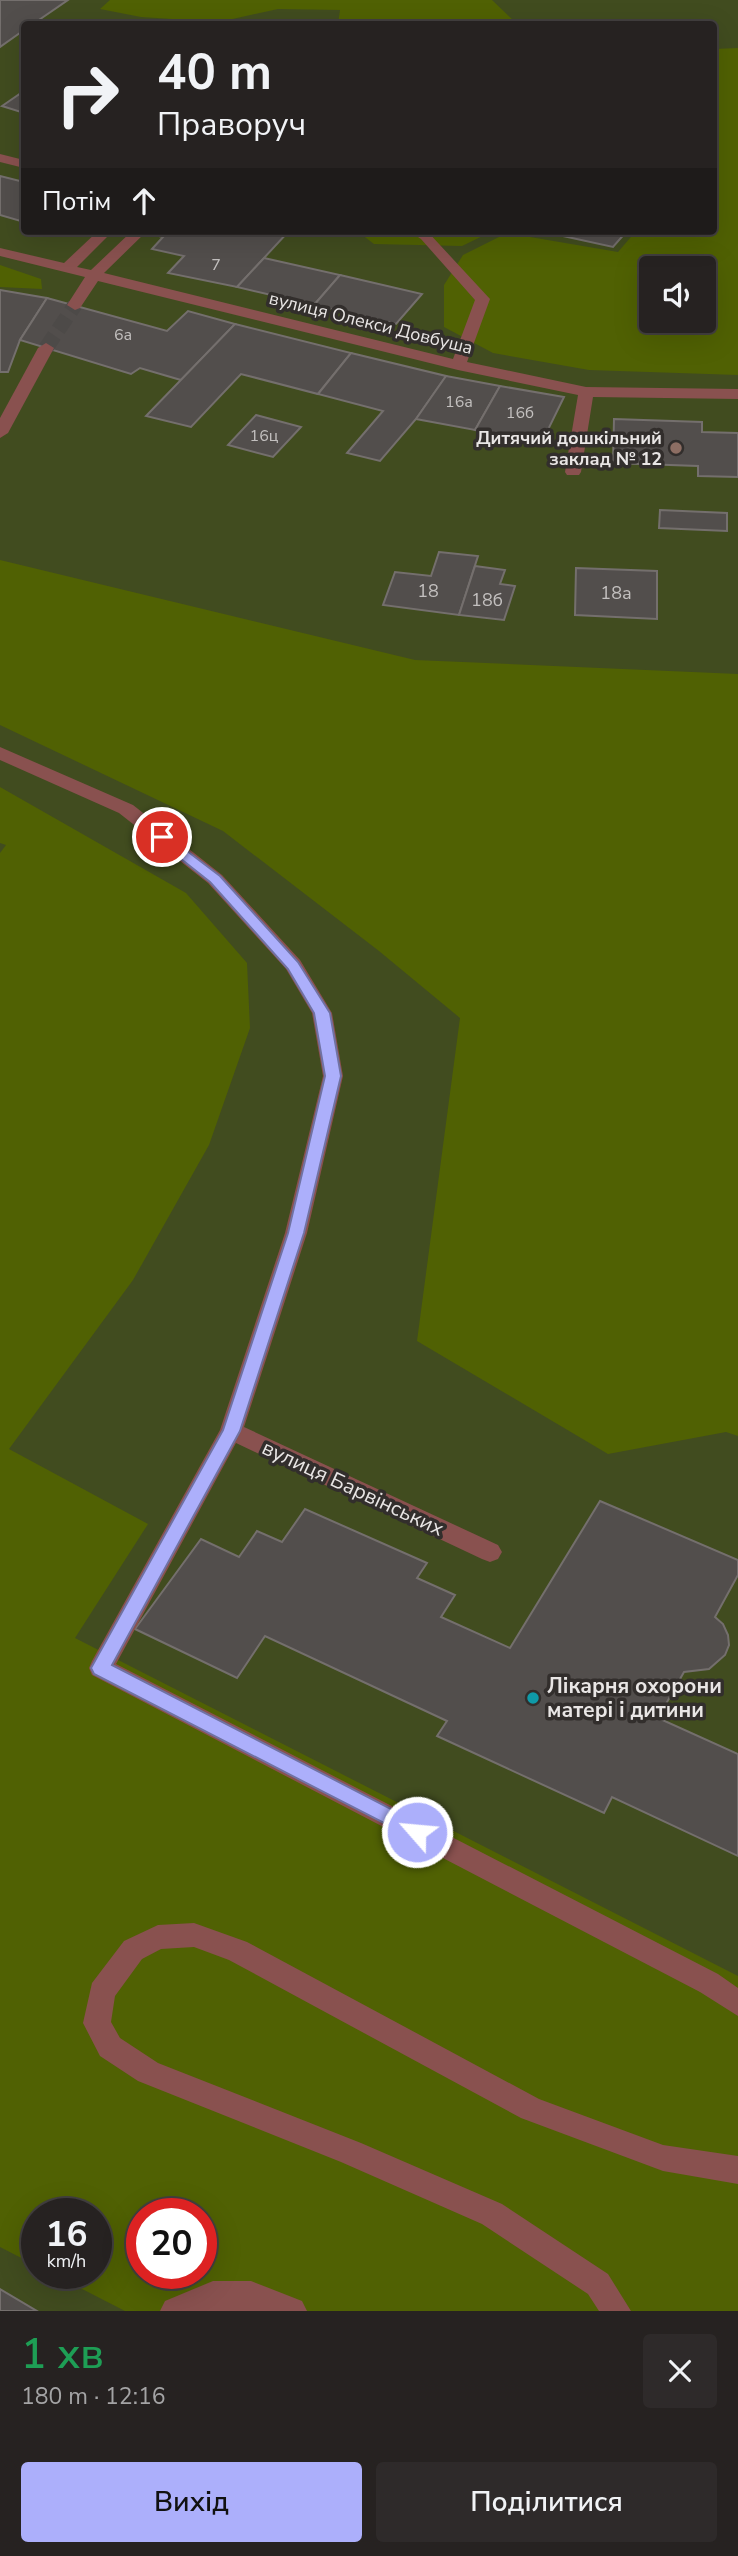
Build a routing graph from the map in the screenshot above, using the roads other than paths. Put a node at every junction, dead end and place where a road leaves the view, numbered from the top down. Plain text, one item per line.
1 (0, 158) edge
2 (21, 163) edge
3 (102, 235) edge
4 (135, 235) edge
5 (424, 235) edge
6 (0, 252) edge
7 (67, 268) junction
8 (95, 274) junction
9 (75, 306) tunnel mouth
10 (46, 348) tunnel mouth
11 (458, 365) junction
12 (586, 392) junction
13 (738, 394) edge
14 (0, 433) edge
15 (573, 472) dead end
16 (0, 753) edge
17 (232, 1431) junction
18 (490, 1552) dead end
19 (738, 2004) edge
20 (738, 2170) edge
21 (175, 2311) edge
22 (292, 2311) edge
23 (617, 2311) edge

1 - 2 street
3 - 7 street
4 - 8 street
5 - 11 street
6 - 7 street, вулиця Олекси Довбуша
7 - 8 street, вулиця Олекси Довбуша
8 - 9 street
8 - 11 street, вулиця Олекси Довбуша
10 - 14 street
11 - 12 street, вулиця Олекси Довбуша
12 - 13 street, вулиця Олекси Довбуша
12 - 15 street
16 - 17 street
17 - 18 street, вулиця Барвінських
17 - 19 street
20 - 23 street
21 - 22 street

